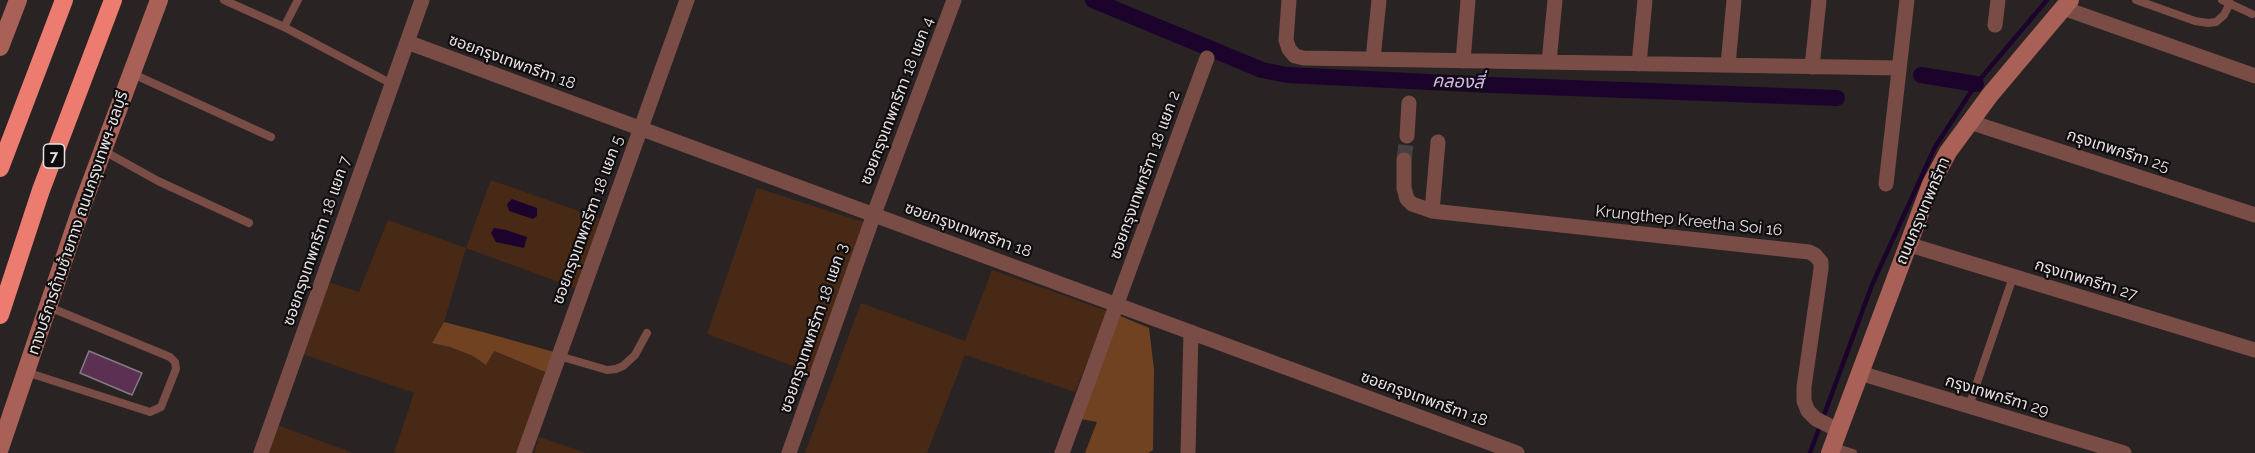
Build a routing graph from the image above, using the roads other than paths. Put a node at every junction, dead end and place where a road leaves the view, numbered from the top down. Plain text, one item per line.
1 (18, 0) edge
2 (64, 0) edge
3 (114, 0) edge
4 (159, 0) edge
5 (224, 0) edge
6 (298, 0) edge
7 (422, 0) edge
8 (687, 0) edge
9 (954, 0) edge
10 (1289, 0) edge
11 (1378, 0) edge
12 (1468, 0) edge
13 (1555, 0) edge
14 (1645, 0) edge
15 (1734, 0) edge
16 (1819, 0) edge
17 (1907, 0) edge
18 (1998, 0) edge
19 (2137, 0) edge
20 (2226, 2) edge
21 (2066, 4) edge
22 (2252, 14) dead end
23 (1995, 25) dead end
24 (284, 27) junction
25 (407, 42) junction
26 (0, 47) edge
27 (1207, 58) dead end
28 (1372, 59) junction
29 (1463, 61) junction
30 (1549, 62) junction
31 (1640, 64) junction
32 (1728, 65) junction
33 (1812, 67) junction
34 (1899, 68) junction
35 (131, 74) junction
36 (2255, 76) edge
37 (392, 84) junction
38 (1409, 103) dead end
39 (1970, 122) junction
40 (639, 128) junction
41 (1407, 136) tunnel mouth
42 (271, 137) dead end
43 (1438, 142) dead end
44 (103, 150) junction
45 (1404, 160) tunnel mouth
46 (0, 168) edge
47 (1886, 184) dead end
48 (1432, 211) junction
49 (873, 214) junction
50 (2255, 215) edge
51 (249, 223) dead end
52 (1907, 244) junction
53 (2013, 277) junction
54 (1116, 304) junction
55 (48, 306) junction
56 (0, 315) edge
57 (1191, 332) junction
58 (647, 333) dead end
59 (2255, 350) edge
60 (559, 356) junction
61 (26, 372) junction
62 (1860, 373) junction
63 (1970, 406) junction
64 (1829, 435) edge
65 (0, 448) edge
66 (1491, 448) edge
67 (261, 453) edge
68 (524, 453) edge
69 (789, 453) edge
70 (1062, 453) edge
71 (1188, 453) edge
72 (1517, 453) edge
73 (1853, 453) edge
74 (2124, 453) edge

1 - 26 main road
2 - 46 highway
3 - 56 highway, 7
4 - 35 main road, ทางบริการด้านซ้ายทาง ถนนกรุงเทพฯ-ชลบุรี
5 - 24 lane
6 - 24 lane
7 - 25 street, ซอยกรุงเทพกรีฑา 18 แยก 7
8 - 40 street, ซอยกรุงเทพกรีฑา 18 แยก 5
9 - 49 street, ซอยกรุงเทพกรีฑา 18 แยก 4
10 - 28 street
11 - 28 street
12 - 29 street
13 - 30 street
14 - 31 street
15 - 32 street
16 - 33 street
17 - 34 street
18 - 23 street
19 - 20 lane
20 - 22 lane
21 - 36 street
21 - 39 main road, ถนนกรุงเทพกรีฑา
24 - 37 lane
25 - 37 street, ซอยกรุงเทพกรีฑา 18 แยก 7
25 - 40 street, ซอยกรุงเทพกรีฑา 18
27 - 54 street, ซอยกรุงเทพกรีฑา 18 แยก 2
28 - 29 street
29 - 30 street
30 - 31 street
31 - 32 street
32 - 33 street
33 - 34 street
34 - 47 street
35 - 42 lane
35 - 44 main road, ทางบริการด้านซ้ายทาง ถนนกรุงเทพฯ-ชลบุรี
37 - 67 street, ซอยกรุงเทพกรีฑา 18 แยก 7
38 - 41 street
39 - 50 street, กรุงเทพกรีฑา 25
39 - 52 main road, ถนนกรุงเทพกรีฑา
40 - 49 street, ซอยกรุงเทพกรีฑา 18
40 - 60 street, ซอยกรุงเทพกรีฑา 18 แยก 5
43 - 48 street
44 - 51 lane
44 - 55 main road, ทางบริการด้านซ้ายทาง ถนนกรุงเทพฯ-ชลบุรี
45 - 48 street
48 - 64 street, Krungthep Kreetha Soi 16
49 - 54 street, ซอยกรุงเทพกรีฑา 18
49 - 69 street, ซอยกรุงเทพกรีฑา 18 แยก 3
52 - 53 street, กรุงเทพกรีฑา 27
52 - 62 main road, ถนนกรุงเทพกรีฑา
53 - 59 street, กรุงเทพกรีฑา 27
53 - 63 lane
54 - 57 street, ซอยกรุงเทพกรีฑา 18
54 - 70 street, ซอยกรุงเทพกรีฑา 18 แยก 2
55 - 61 main road, ทางบริการด้านซ้ายทาง ถนนกรุงเทพฯ-ชลบุรี
55 - 61 lane
57 - 66 street, ซอยกรุงเทพกรีฑา 18
57 - 71 street
58 - 60 lane
60 - 68 street, ซอยกรุงเทพกรีฑา 18 แยก 5
61 - 65 main road, ทางบริการด้านซ้ายทาง ถนนกรุงเทพฯ-ชลบุรี
62 - 63 street, กรุงเทพกรีฑา 29
62 - 64 main road, ถนนกรุงเทพกรีฑา
63 - 74 street, กรุงเทพกรีฑา 29
64 - 73 lane
66 - 72 street, ซอยกรุงเทพกรีฑา 18

